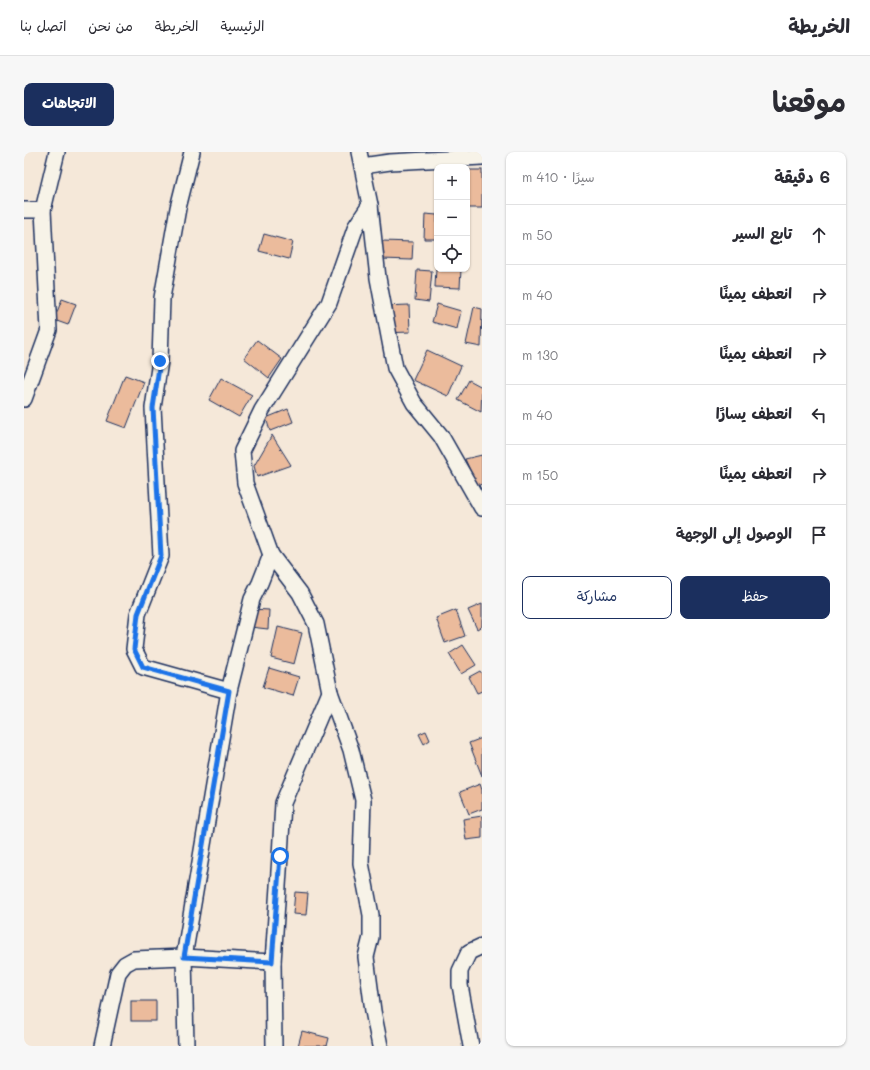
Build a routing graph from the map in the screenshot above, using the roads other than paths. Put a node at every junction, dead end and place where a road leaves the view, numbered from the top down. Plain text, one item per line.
1 (57, 152) edge
2 (192, 152) edge
3 (482, 156) edge
4 (361, 159) edge
5 (370, 205) junction
6 (24, 210) edge
7 (43, 210) junction
8 (24, 399) edge
9 (482, 508) edge
10 (271, 555) junction
11 (229, 691) junction
12 (330, 692) junction
13 (482, 946) edge
14 (184, 957) junction
15 (272, 962) junction
16 (102, 1046) edge
17 (186, 1046) edge
18 (274, 1046) edge
19 (380, 1046) edge
20 (472, 1046) edge

1 - 7 street
2 - 11 street
3 - 4 street
4 - 5 street
5 - 9 street
5 - 10 street
6 - 7 street
7 - 8 street
10 - 11 street
10 - 12 street
11 - 14 street
12 - 15 street
12 - 19 street
13 - 20 street
14 - 15 street
14 - 16 street
14 - 17 street
15 - 18 street

